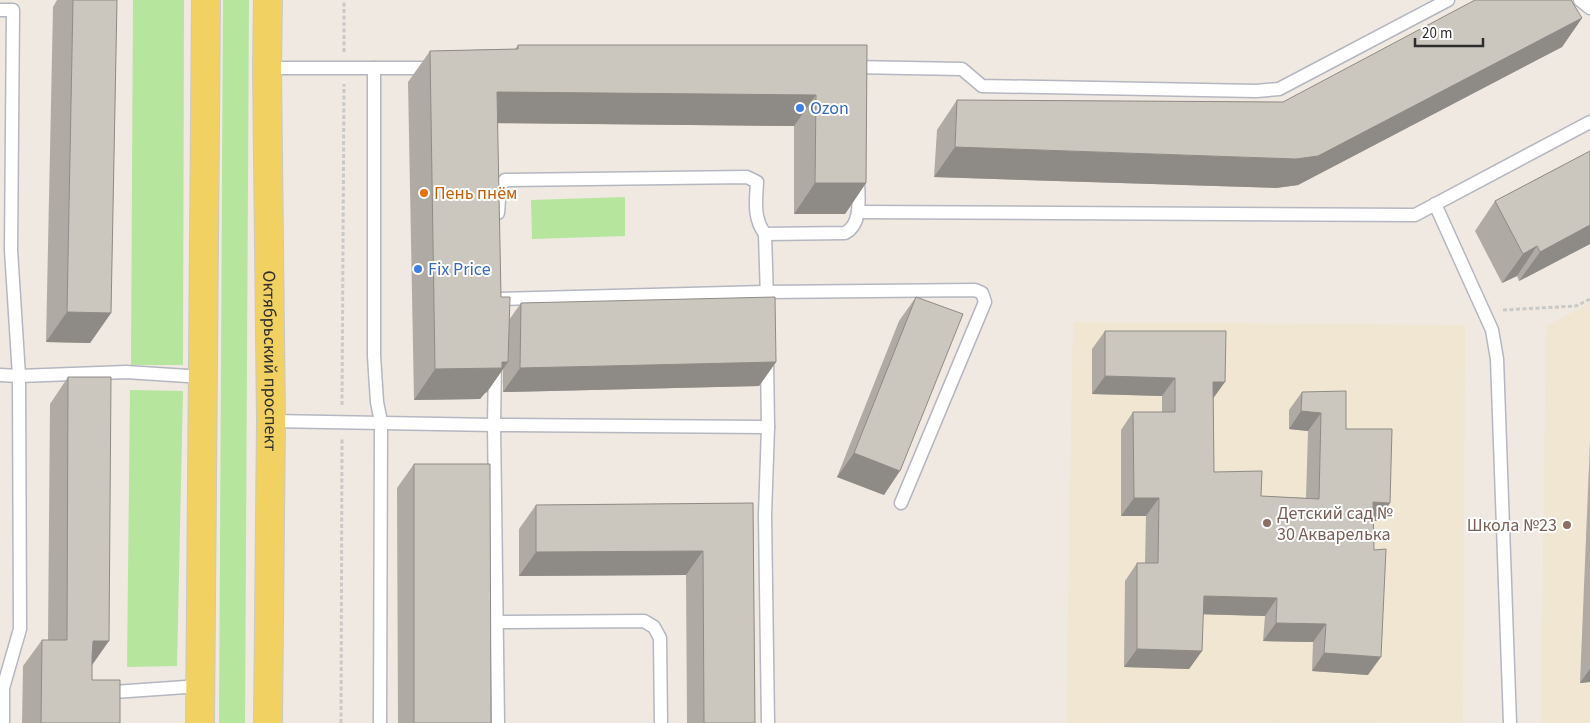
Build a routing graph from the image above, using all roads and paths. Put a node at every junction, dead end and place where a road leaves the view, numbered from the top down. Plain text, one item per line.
1 (206, 0) edge
2 (268, 0) edge
3 (344, 0) edge
4 (1448, 0) edge
5 (1580, 0) edge
6 (1590, 8) edge
7 (0, 10) edge
8 (839, 67) edge
9 (267, 68) junction
10 (344, 68) junction
11 (374, 68) junction
12 (443, 68) edge
13 (1590, 122) edge
14 (858, 164) edge
15 (1434, 204) junction
16 (858, 212) junction
17 (498, 224) edge
18 (765, 234) junction
19 (5, 248) edge
20 (766, 292) junction
21 (1590, 298) edge
22 (496, 299) edge
23 (767, 311) edge
24 (1483, 311) junction
25 (495, 348) edge
26 (767, 350) edge
27 (0, 375) edge
28 (19, 376) junction
29 (202, 377) junction
30 (271, 421) junction
31 (342, 422) junction
32 (380, 422) junction
33 (494, 425) junction
34 (768, 427) junction
35 (901, 504) dead end
36 (496, 622) junction
37 (200, 686) junction
38 (89, 687) edge
39 (1, 688) edge
40 (3, 723) edge
41 (200, 723) edge
42 (268, 723) edge
43 (341, 723) edge
44 (380, 723) edge
45 (498, 723) edge
46 (661, 723) edge
47 (768, 723) edge
48 (1510, 723) edge

1 - 29 main road
2 - 9 main road, Октябрьский проспект
3 - 10 path
4 - 8 lane
5 - 6 lane
7 - 19 lane
9 - 10 lane
9 - 30 main road, Октябрьский проспект
10 - 11 lane
10 - 31 path
11 - 12 lane
11 - 32 lane
13 - 15 lane
14 - 16 lane
15 - 16 lane
15 - 24 lane
16 - 18 lane
17 - 18 lane
18 - 20 lane
19 - 28 lane
20 - 22 lane
20 - 23 lane
20 - 35 lane
21 - 24 path
24 - 48 lane
25 - 33 lane
26 - 34 lane
27 - 28 lane
28 - 29 lane
28 - 39 lane
29 - 37 main road
30 - 31 lane
30 - 42 main road, Октябрьский проспект
31 - 32 lane
31 - 43 path
32 - 33 lane
32 - 44 lane
33 - 34 lane
33 - 36 lane
34 - 47 lane
36 - 45 lane
36 - 46 lane
37 - 38 lane
37 - 41 main road
39 - 40 lane

